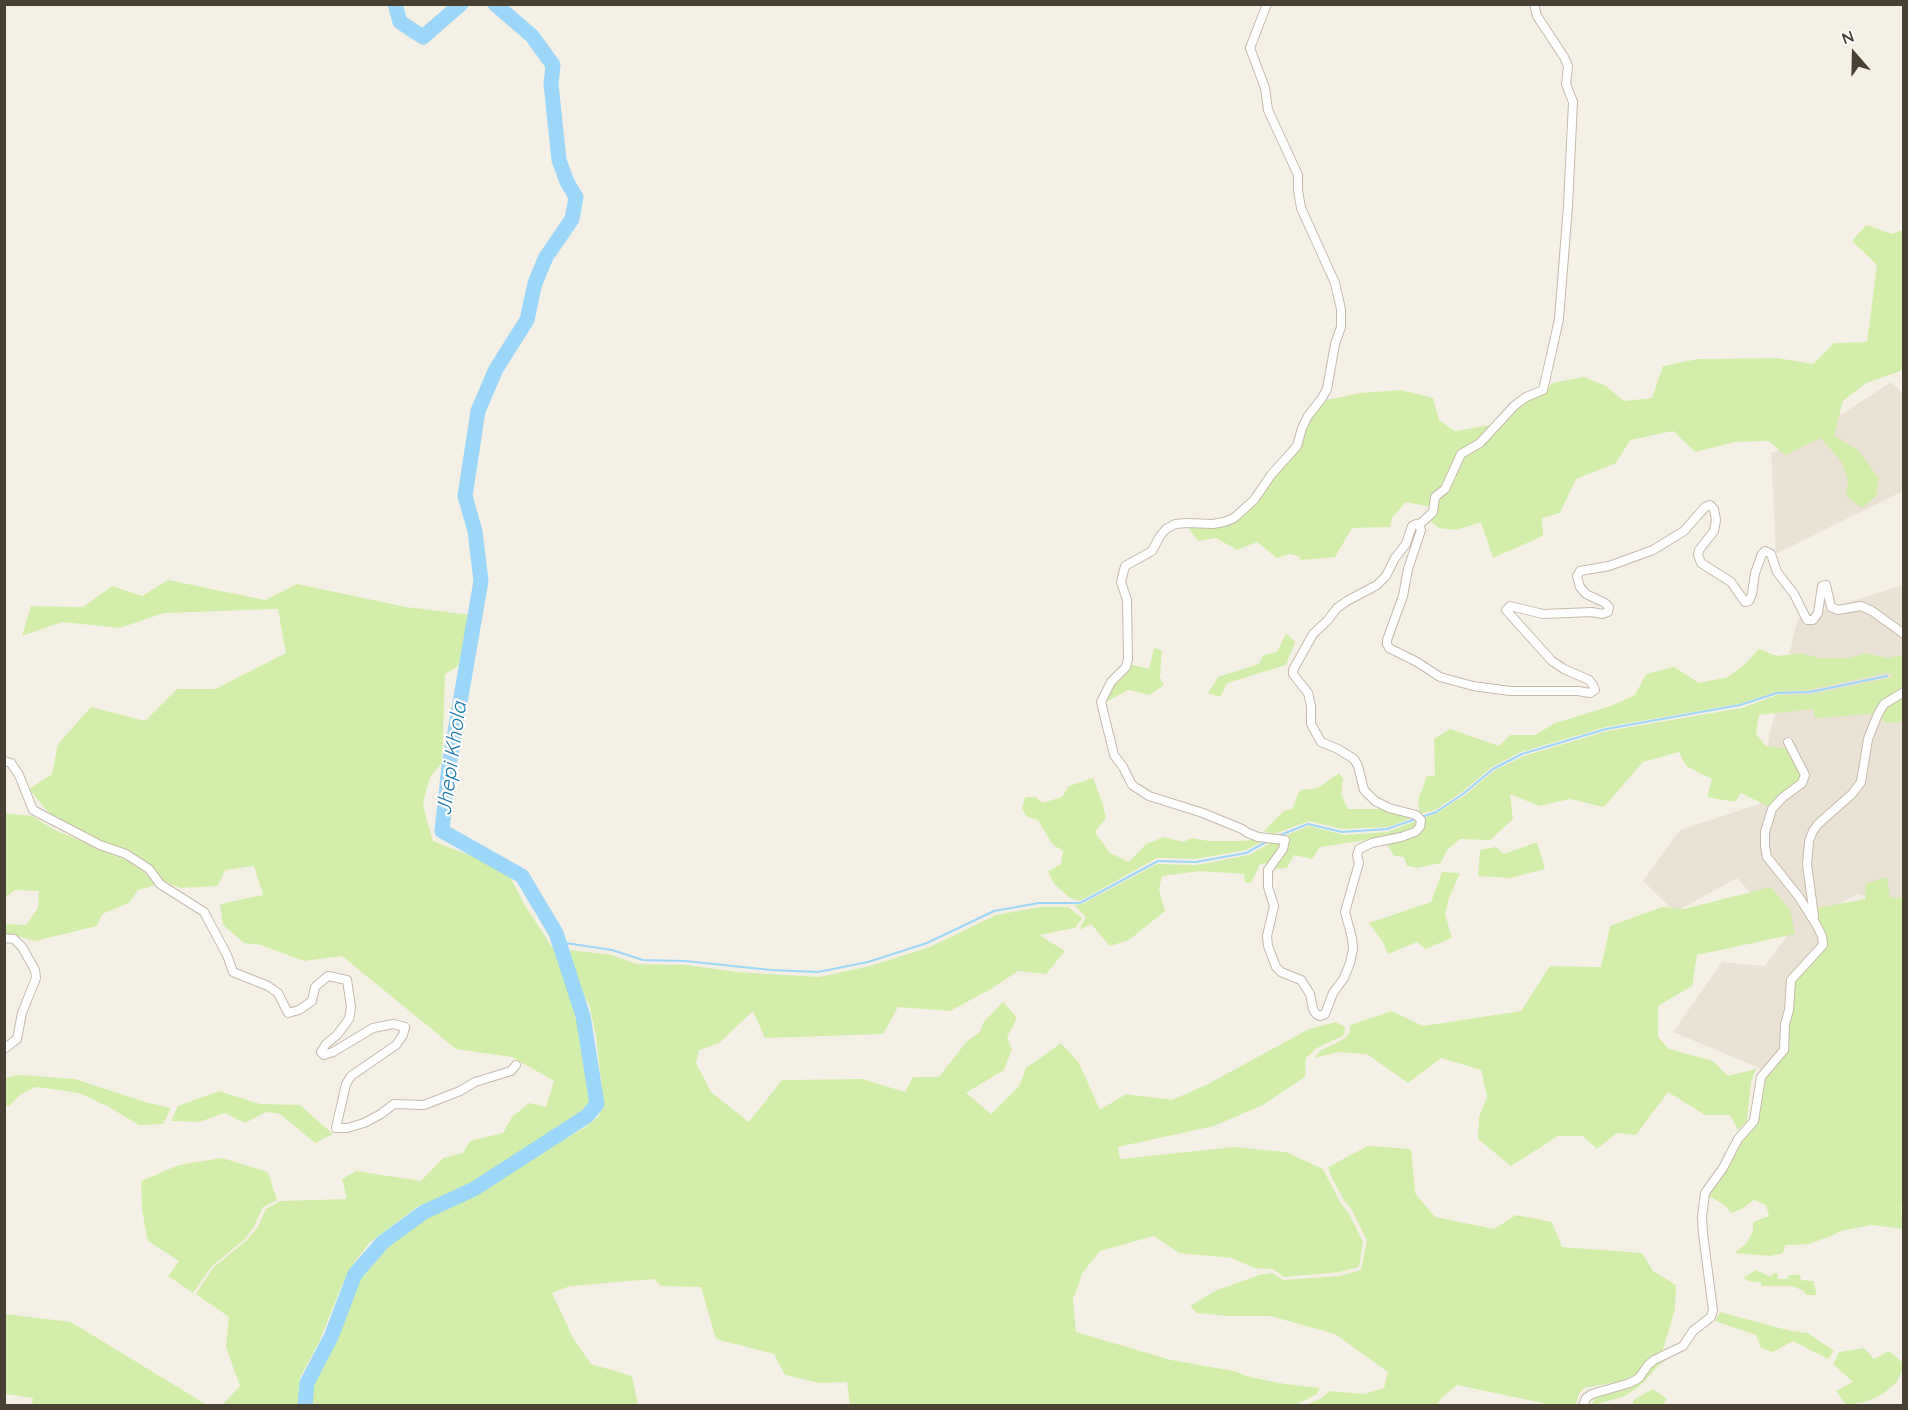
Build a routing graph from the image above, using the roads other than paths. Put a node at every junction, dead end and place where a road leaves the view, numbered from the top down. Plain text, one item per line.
1 (1267, 4) edge
2 (1534, 4) edge
3 (1419, 525) junction
4 (1904, 634) edge
5 (1904, 692) edge
6 (1788, 742) dead end
7 (4, 761) edge
8 (1816, 924) junction
9 (4, 938) edge
10 (4, 1049) edge
11 (516, 1065) dead end
12 (1582, 1406) edge

1 - 3 street
2 - 3 street
3 - 4 street
5 - 8 street
6 - 8 street
7 - 11 street
8 - 12 street
9 - 10 street

